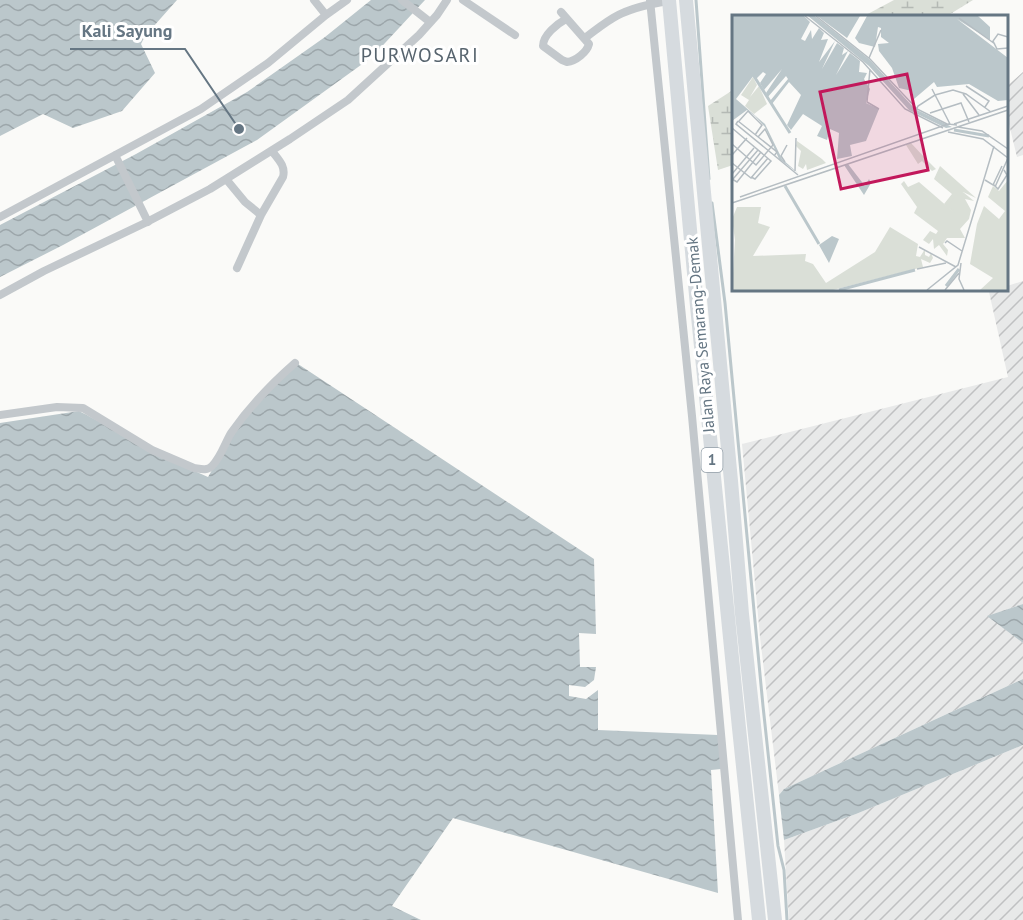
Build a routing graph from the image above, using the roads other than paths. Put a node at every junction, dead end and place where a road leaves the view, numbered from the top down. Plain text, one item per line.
1 (314, 0) edge
2 (347, 0) edge
3 (402, 0) edge
4 (447, 0) edge
5 (463, 0) edge
6 (686, 0) edge
7 (659, 2) edge
8 (326, 15) junction
9 (430, 22) junction
10 (515, 35) dead end
11 (585, 38) junction
12 (272, 151) junction
13 (116, 157) junction
14 (226, 179) junction
15 (261, 215) junction
16 (0, 217) edge
17 (147, 220) junction
18 (237, 268) dead end
19 (0, 295) edge
20 (714, 303) junction
21 (697, 306) junction
22 (295, 363) dead end
23 (0, 415) edge
24 (738, 920) edge
25 (759, 920) edge
26 (775, 920) edge

1 - 8 street
2 - 8 street
3 - 9 street
4 - 9 street
5 - 10 street
6 - 20 highway, Jalan Raya Semarang-Demak / 1
7 - 11 street
7 - 21 highway, Jalan Raya Semarang-Demak / 1
7 - 24 street
8 - 13 street
9 - 12 street
11 - 11 street
12 - 14 street
12 - 15 street
13 - 16 street
13 - 17 street
14 - 15 street
14 - 17 street
15 - 18 street
17 - 19 street
20 - 21 highway
20 - 26 highway, Jalan Raya Semarang-Demak / 1
21 - 25 highway, Jalan Raya Semarang-Demak / 1
22 - 23 street

